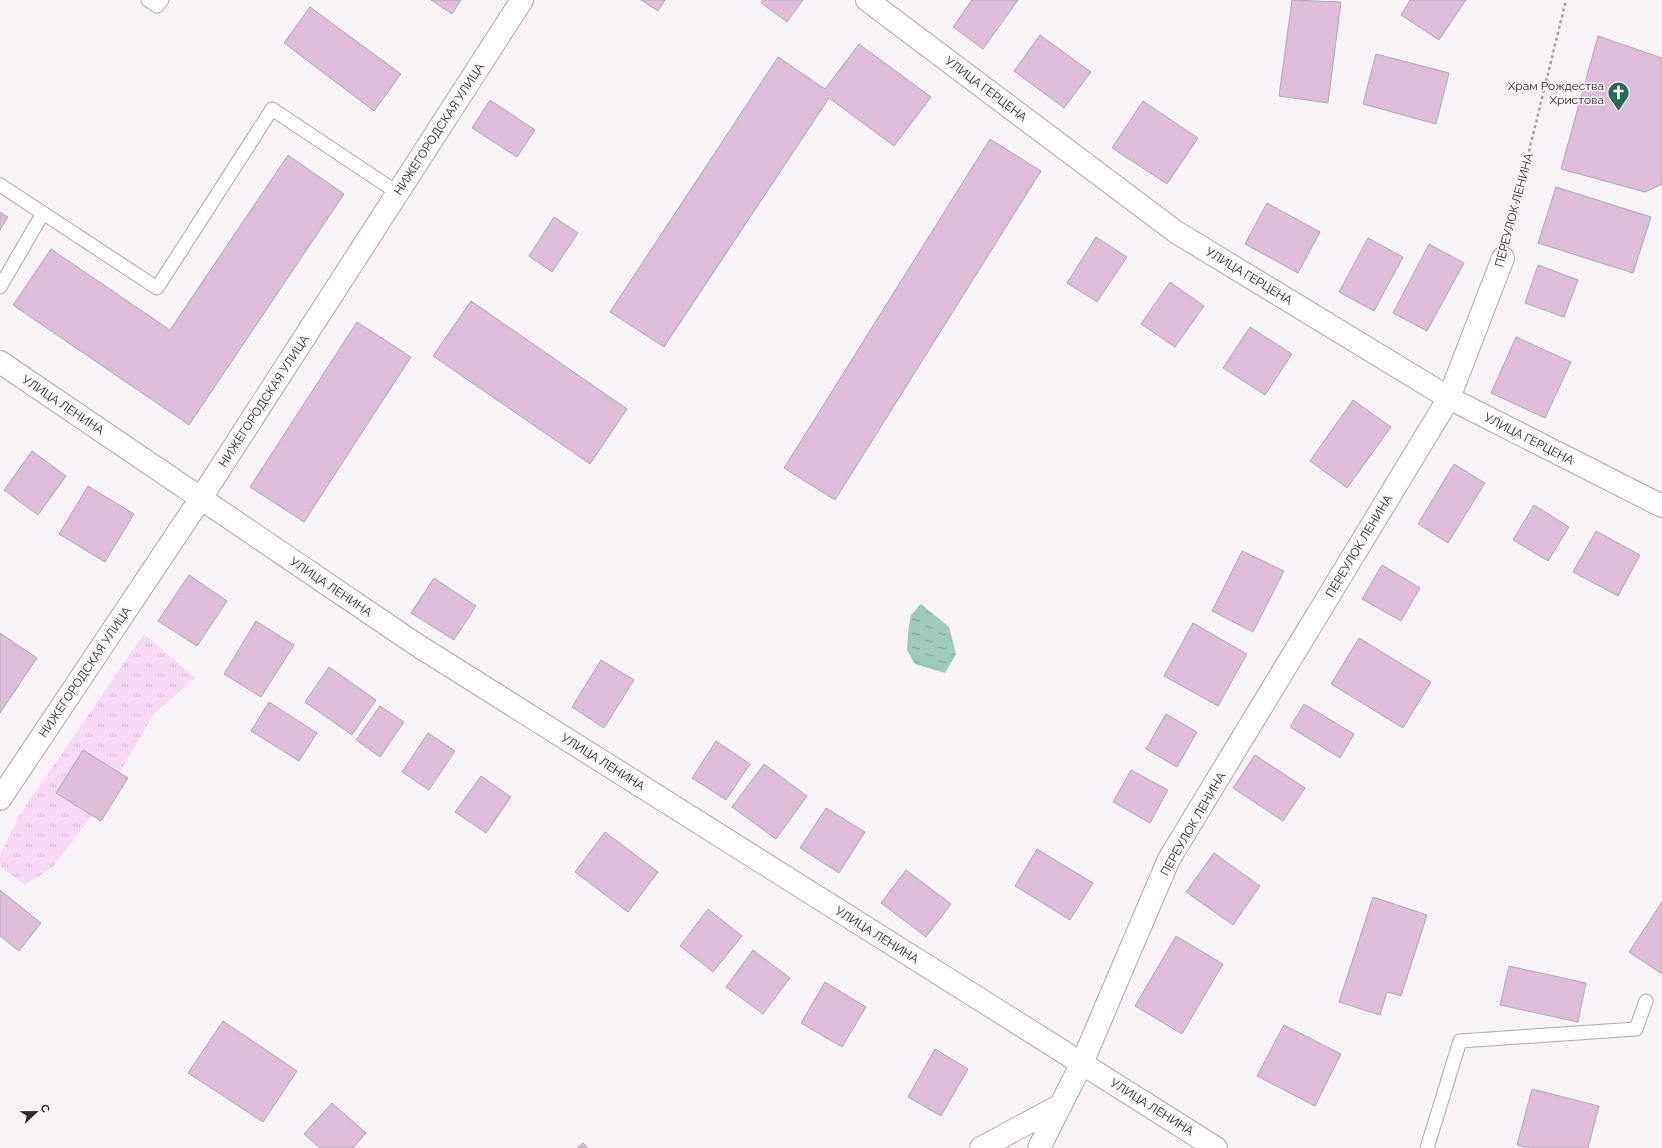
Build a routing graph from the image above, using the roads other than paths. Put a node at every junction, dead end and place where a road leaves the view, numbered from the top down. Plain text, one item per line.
1 (148, 0) edge
2 (162, 0) edge
3 (522, 0) edge
4 (867, 0) edge
5 (0, 185) edge
6 (398, 193) junction
7 (43, 213) junction
8 (1503, 258) road end
9 (0, 287) edge
10 (0, 362) edge
11 (1449, 398) junction
12 (201, 498) junction
13 (1662, 506) edge
14 (0, 799) edge
15 (1646, 1001) dead end
16 (1082, 1063) junction
17 (1061, 1105) junction
18 (981, 1148) edge
19 (1039, 1148) edge
20 (1216, 1148) edge
21 (1427, 1148) edge

1 - 2 lane
3 - 6 street, НИЖЕГОРОДСКАЯ УЛИЦА
4 - 11 street, УЛИЦА ГЕРЦЕНА
5 - 7 lane
6 - 7 lane
6 - 12 street, НИЖЕГОРОДСКАЯ УЛИЦА
7 - 9 lane
8 - 11 street, ПЕРЕУЛОК ЛЕНИНА
10 - 12 street, УЛИЦА ЛЕНИНА
11 - 13 street, УЛИЦА ГЕРЦЕНА
11 - 16 street, ПЕРЕУЛОК ЛЕНИНА
12 - 14 street, НИЖЕГОРОДСКАЯ УЛИЦА
12 - 16 street, УЛИЦА ЛЕНИНА
15 - 21 lane
16 - 17 street, ПЕРЕУЛОК ЛЕНИНА
16 - 20 street, УЛИЦА ЛЕНИНА
17 - 18 street
17 - 19 street, ПЕРЕУЛОК ЛЕНИНА

